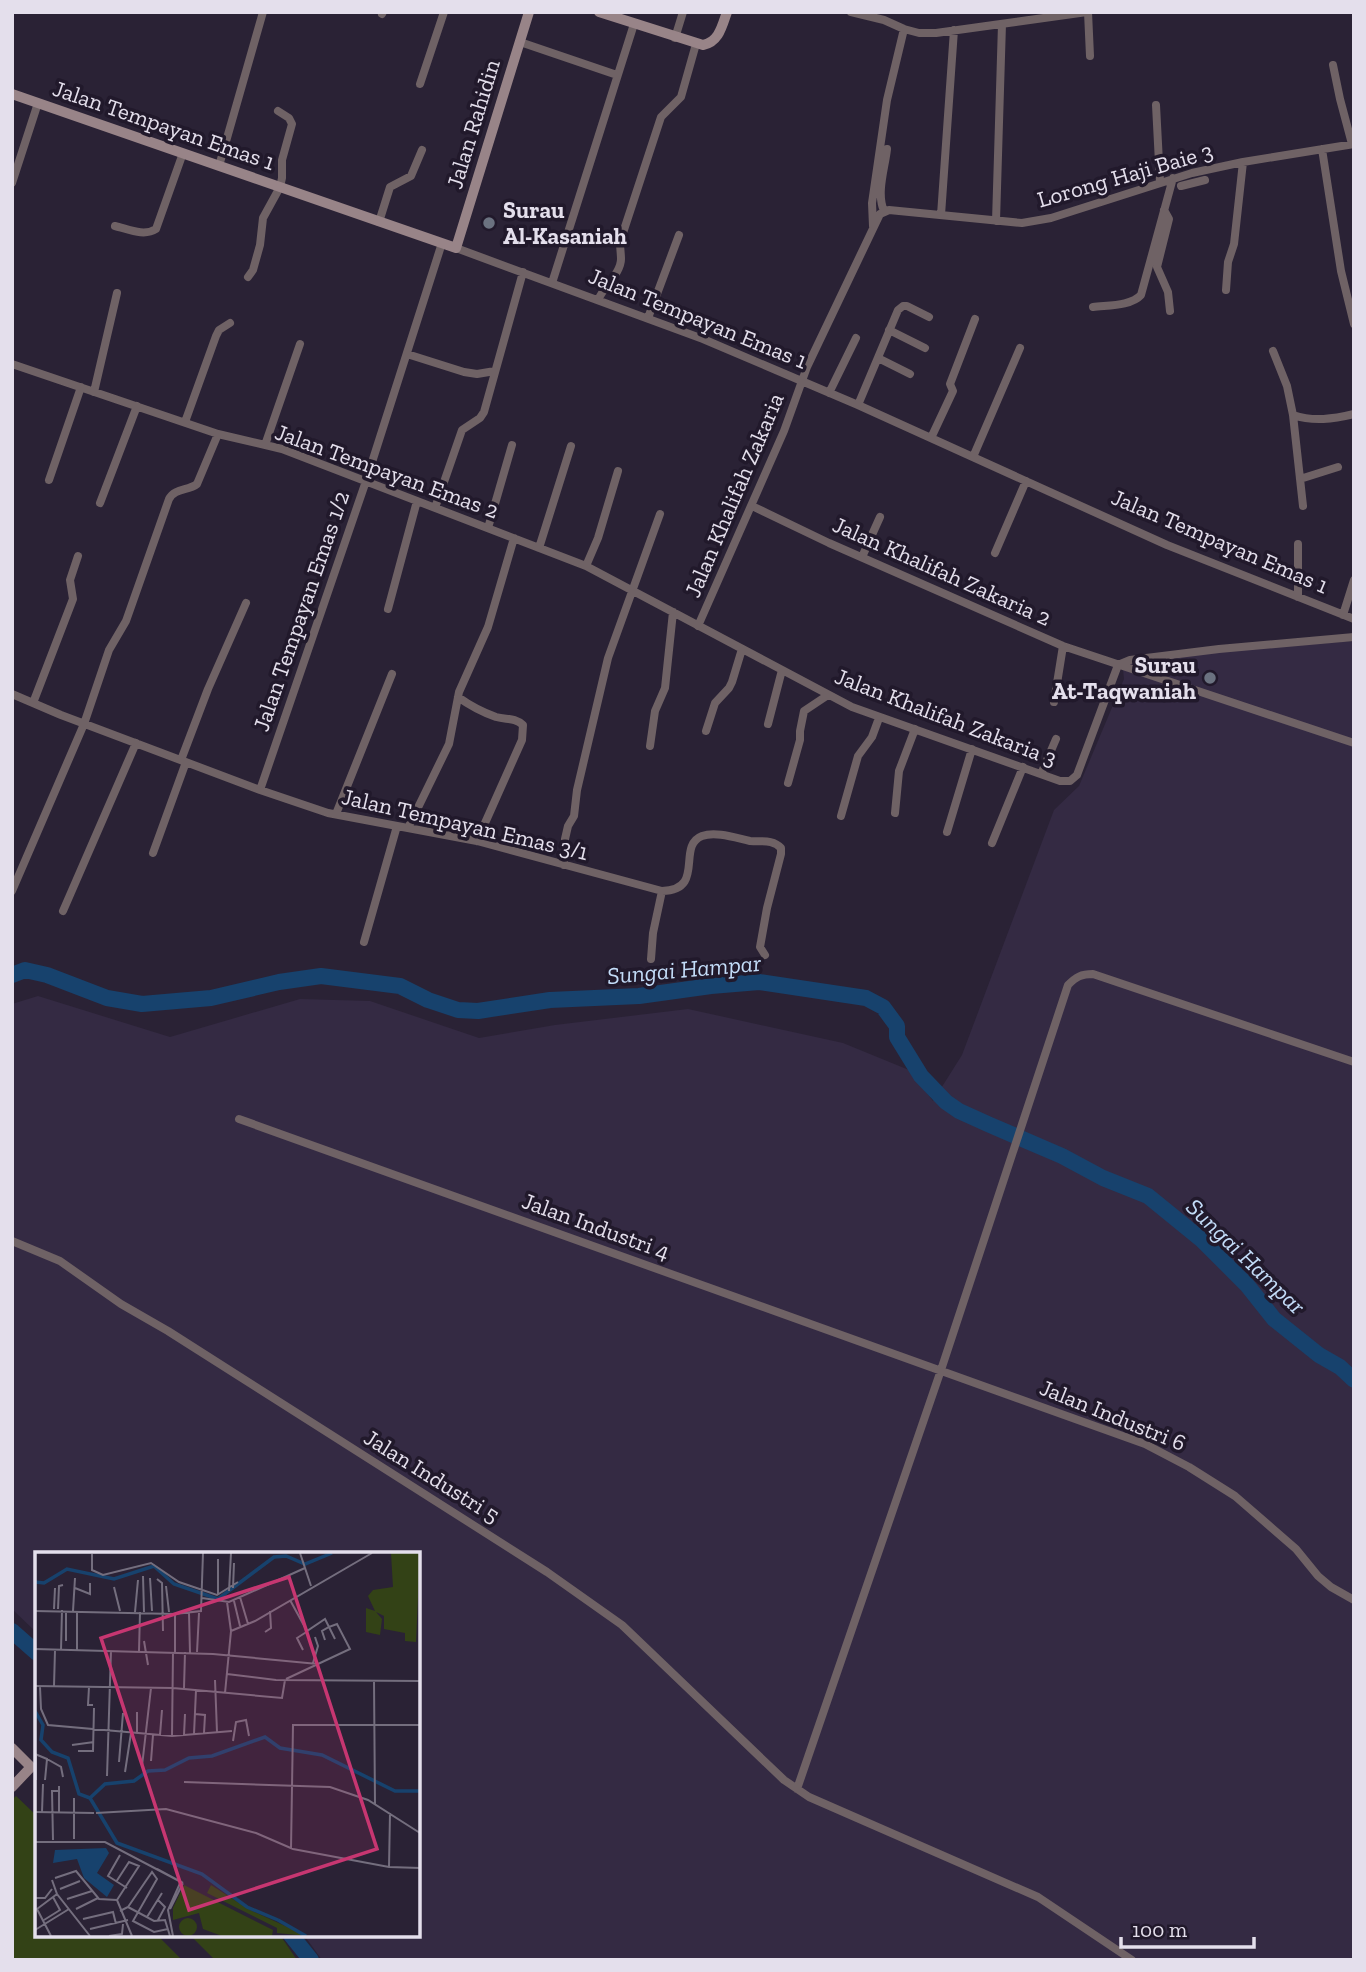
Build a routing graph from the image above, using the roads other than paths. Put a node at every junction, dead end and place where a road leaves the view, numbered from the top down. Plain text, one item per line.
1 (263, 12) edge
2 (444, 12) edge
3 (529, 12) edge
4 (599, 12) edge
5 (683, 12) edge
6 (727, 12) edge
7 (851, 12) edge
8 (1088, 12) edge
9 (634, 24) junction
10 (1002, 24) junction
11 (904, 29) junction
12 (954, 30) junction
13 (675, 38) junction
14 (520, 42) junction
15 (696, 44) junction
16 (1090, 56) dead end
17 (1333, 65) dead end
18 (618, 75) junction
19 (420, 84) dead end
20 (12, 94) edge
21 (38, 103) junction
22 (1156, 105) dead end
23 (278, 111) dead end
24 (1353, 144) edge
25 (887, 149) dead end
26 (1322, 149) junction
27 (422, 150) dead end
28 (183, 153) junction
29 (1243, 162) junction
30 (219, 166) junction
31 (1173, 178) junction
32 (1192, 178) junction
33 (1205, 180) dead end
34 (1160, 182) junction
35 (12, 183) edge
36 (1181, 186) dead end
37 (279, 187) junction
38 (1164, 210) junction
39 (884, 211) junction
40 (941, 215) junction
41 (996, 220) junction
42 (379, 222) junction
43 (115, 226) dead end
44 (873, 226) junction
45 (679, 235) dead end
46 (442, 243) junction
47 (456, 248) junction
48 (523, 272) junction
49 (248, 277) dead end
50 (552, 283) junction
51 (1226, 290) dead end
52 (117, 293) dead end
53 (598, 299) junction
54 (1351, 303) edge
55 (1093, 307) dead end
56 (1170, 311) dead end
57 (929, 317) dead end
58 (648, 318) junction
59 (975, 319) dead end
60 (230, 323) dead end
61 (1354, 324) edge
62 (889, 330) junction
63 (856, 338) dead end
64 (300, 344) dead end
65 (925, 348) dead end
66 (1020, 348) dead end
67 (1273, 351) dead end
68 (407, 354) junction
69 (878, 358) junction
70 (12, 364) edge
71 (495, 372) junction
72 (910, 374) dead end
73 (802, 383) junction
74 (81, 387) junction
75 (94, 392) junction
76 (829, 393) junction
77 (858, 405) junction
78 (136, 406) junction
79 (1354, 414) edge
80 (1293, 415) junction
81 (185, 422) junction
82 (218, 434) junction
83 (931, 438) junction
84 (265, 445) junction
85 (512, 445) dead end
86 (571, 446) dead end
87 (973, 457) junction
88 (1338, 467) dead end
89 (618, 471) dead end
90 (1300, 479) junction
91 (49, 480) dead end
92 (366, 481) junction
93 (1026, 481) junction
94 (417, 501) junction
95 (100, 503) dead end
96 (752, 506) junction
97 (1303, 506) dead end
98 (435, 508) junction
99 (660, 514) dead end
100 (880, 517) dead end
101 (488, 528) junction
102 (514, 538) junction
103 (1298, 544) dead end
104 (539, 548) junction
105 (995, 554) dead end
106 (78, 556) dead end
107 (862, 557) junction
108 (586, 566) junction
109 (1354, 580) edge
110 (633, 591) junction
111 (1298, 597) junction
112 (246, 603) dead end
113 (388, 609) dead end
114 (673, 612) junction
115 (1342, 615) junction
116 (1354, 619) edge
117 (698, 626) junction
118 (1354, 637) edge
119 (1063, 646) junction
120 (742, 649) junction
121 (1118, 665) junction
122 (782, 670) junction
123 (392, 674) dead end
124 (12, 694) edge
125 (828, 695) junction
126 (458, 697) junction
127 (1054, 702) dead end
128 (33, 703) junction
129 (879, 718) junction
130 (83, 724) junction
131 (768, 724) dead end
132 (915, 729) junction
133 (706, 731) dead end
134 (1056, 739) dead end
135 (136, 743) junction
136 (1354, 743) edge
137 (650, 746) dead end
138 (972, 749) junction
139 (184, 761) junction
140 (1023, 767) junction
141 (1041, 774) junction
142 (788, 783) dead end
143 (260, 790) junction
144 (895, 813) dead end
145 (336, 814) junction
146 (841, 816) dead end
147 (397, 826) junction
148 (408, 828) junction
149 (947, 832) dead end
150 (477, 841) junction
151 (992, 843) dead end
152 (153, 853) dead end
153 (564, 865) junction
154 (12, 891) edge
155 (662, 891) junction
156 (63, 911) dead end
157 (364, 942) dead end
158 (765, 955) dead end
159 (651, 959) dead end
160 (1354, 1062) edge
161 (239, 1119) dead end
162 (12, 1241) edge
163 (941, 1370) junction
164 (1354, 1600) edge
165 (14, 1755) edge
166 (14, 1782) edge
167 (797, 1789) junction
168 (1132, 1960) edge

1 - 30 street
2 - 19 street
3 - 14 street, Jalan Rahidin
4 - 9 street
5 - 13 street
6 - 15 street
7 - 11 street
8 - 10 street
8 - 16 street
9 - 13 street
9 - 18 street
10 - 12 street
10 - 41 street
11 - 12 street
11 - 44 street
12 - 40 street
13 - 15 street
14 - 18 street
14 - 47 street, Jalan Rahidin
15 - 53 street
17 - 24 street
18 - 50 street
20 - 21 street, Jalan Tempayan Emas 1
21 - 28 street, Jalan Tempayan Emas 1
21 - 35 street
22 - 34 street
23 - 37 street
24 - 26 street, Lorong Haji Baie 3
25 - 39 street
26 - 29 street, Lorong Haji Baie 3
26 - 54 street
27 - 42 street
28 - 30 street, Jalan Tempayan Emas 1
28 - 43 street
29 - 32 street, Lorong Haji Baie 3
29 - 51 street
30 - 37 street, Jalan Tempayan Emas 1
31 - 32 street, Lorong Haji Baie 3
31 - 34 street, Lorong Haji Baie 3
31 - 38 street
32 - 33 street
32 - 36 street
34 - 41 street, Lorong Haji Baie 3
37 - 42 street, Jalan Tempayan Emas 1
37 - 49 street
38 - 55 street
38 - 56 street
39 - 40 street, Lorong Haji Baie 3
39 - 44 street
40 - 41 street, Lorong Haji Baie 3
42 - 46 street, Jalan Tempayan Emas 1
44 - 73 street, Jalan Khalifah Zakaria
45 - 58 street
46 - 47 street, Jalan Tempayan Emas 1
46 - 68 street, Jalan Tempayan Emas 1/2
47 - 48 street, Jalan Tempayan Emas 1
48 - 50 street, Jalan Tempayan Emas 1
48 - 71 street
50 - 53 street, Jalan Tempayan Emas 1
52 - 75 street
53 - 58 street, Jalan Tempayan Emas 1
54 - 61 street
57 - 62 street
58 - 73 street, Jalan Tempayan Emas 1
59 - 83 street
60 - 81 street
62 - 65 street
62 - 69 street
63 - 76 street
64 - 84 street
66 - 87 street
67 - 80 street
68 - 71 street
68 - 92 street, Jalan Tempayan Emas 1/2
69 - 72 street
69 - 77 street
70 - 74 street, Jalan Tempayan Emas 2
71 - 98 street
73 - 76 street, Jalan Tempayan Emas 1
73 - 96 street, Jalan Khalifah Zakaria
74 - 75 street, Jalan Tempayan Emas 2
74 - 91 street
75 - 78 street, Jalan Tempayan Emas 2
76 - 77 street, Jalan Tempayan Emas 1
77 - 83 street, Jalan Tempayan Emas 1
78 - 81 street, Jalan Tempayan Emas 2
78 - 95 street
79 - 80 street
80 - 90 street
81 - 82 street, Jalan Tempayan Emas 2
82 - 84 street, Jalan Tempayan Emas 2
82 - 130 street
83 - 87 street, Jalan Tempayan Emas 1
84 - 92 street, Jalan Tempayan Emas 2
85 - 101 street
86 - 104 street
87 - 93 street, Jalan Tempayan Emas 1
88 - 90 street
89 - 108 street
90 - 97 street
92 - 94 street, Jalan Tempayan Emas 2
92 - 143 street, Jalan Tempayan Emas 1/2
93 - 105 street
93 - 111 street, Jalan Tempayan Emas 1
94 - 98 street, Jalan Tempayan Emas 2
94 - 113 street
96 - 107 street, Jalan Khalifah Zakaria 2
96 - 117 street, Jalan Khalifah Zakaria
98 - 101 street, Jalan Tempayan Emas 2
99 - 110 street
100 - 107 street
101 - 102 street, Jalan Tempayan Emas 2
102 - 104 street, Jalan Tempayan Emas 2
102 - 126 street
103 - 111 street
104 - 108 street, Jalan Tempayan Emas 2
106 - 128 street
107 - 119 street, Jalan Khalifah Zakaria 2
108 - 110 street, Jalan Tempayan Emas 2
109 - 115 street
110 - 114 street, Jalan Tempayan Emas 2
110 - 153 street
111 - 115 street, Jalan Tempayan Emas 1
112 - 139 street
114 - 117 street, Jalan Tempayan Emas 2
114 - 137 street
115 - 116 street, Jalan Tempayan Emas 1
117 - 120 street, Jalan Khalifah Zakaria 3
118 - 121 street
119 - 121 street, Jalan Khalifah Zakaria 2
119 - 127 street
120 - 122 street, Jalan Khalifah Zakaria 3
120 - 133 street
121 - 136 street, Jalan Khalifah Zakaria 2
121 - 141 street, Jalan Khalifah Zakaria 3
122 - 125 street, Jalan Khalifah Zakaria 3
122 - 131 street
123 - 145 street
124 - 128 street, Jalan Tempayan Emas 3/1
125 - 129 street, Jalan Khalifah Zakaria 3
125 - 142 street
126 - 148 street
126 - 150 street
128 - 130 street, Jalan Tempayan Emas 3/1
129 - 132 street, Jalan Khalifah Zakaria 3
129 - 146 street
130 - 135 street, Jalan Tempayan Emas 3/1
130 - 154 street
132 - 138 street, Jalan Khalifah Zakaria 3
132 - 144 street
134 - 141 street
135 - 139 street, Jalan Tempayan Emas 3/1
135 - 156 street
138 - 140 street, Jalan Khalifah Zakaria 3
138 - 149 street
139 - 143 street, Jalan Tempayan Emas 3/1
139 - 152 street
140 - 141 street, Jalan Khalifah Zakaria 3
140 - 151 street
143 - 145 street, Jalan Tempayan Emas 3/1
145 - 147 street, Jalan Tempayan Emas 3/1
147 - 148 street, Jalan Tempayan Emas 3/1
147 - 157 street
148 - 150 street, Jalan Tempayan Emas 3/1
150 - 153 street, Jalan Tempayan Emas 3/1
153 - 155 street, Jalan Tempayan Emas 3/1
155 - 158 street
155 - 159 street
160 - 163 street
161 - 163 street, Jalan Industri 4
162 - 167 street, Jalan Industri 5
163 - 164 street, Jalan Industri 6
163 - 167 street
165 - 166 street
167 - 168 street

